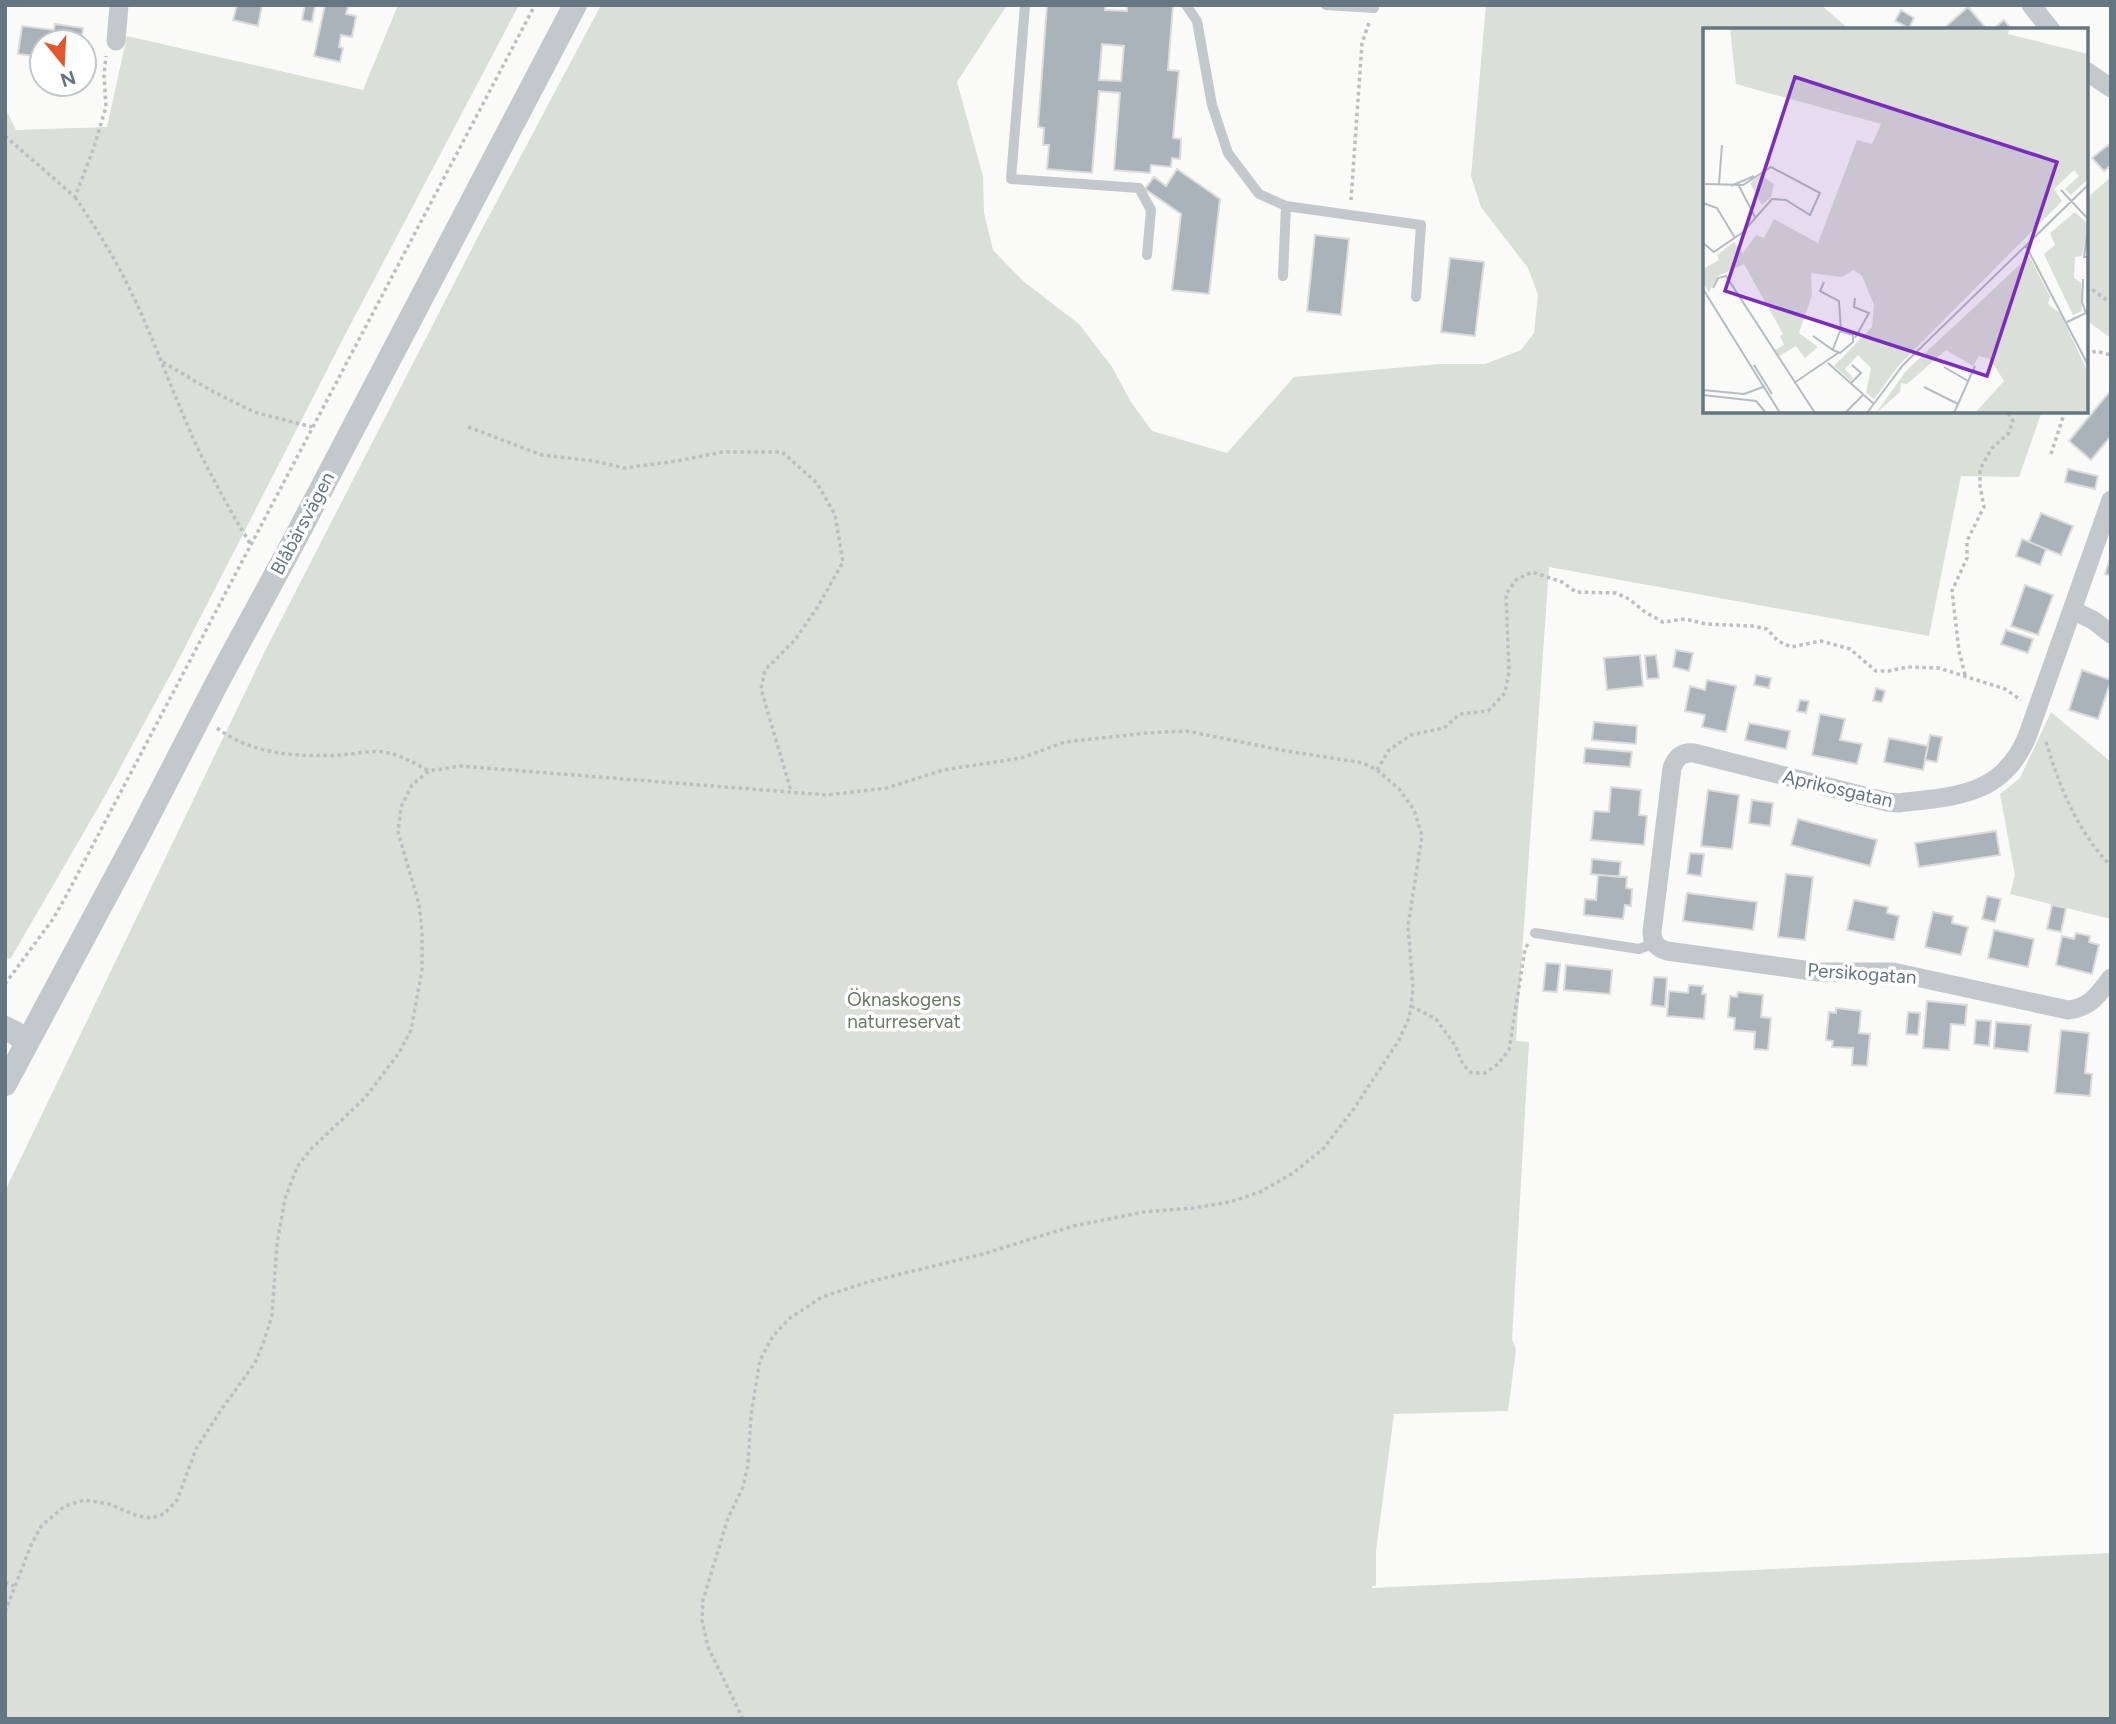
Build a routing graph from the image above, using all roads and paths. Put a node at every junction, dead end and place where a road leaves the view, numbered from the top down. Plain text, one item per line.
1 (119, 5) edge
2 (535, 5) edge
3 (575, 5) edge
4 (1025, 5) edge
5 (1186, 5) edge
6 (1326, 5) edge
7 (2031, 5) edge
8 (1374, 8) joint
9 (2049, 28) edge
10 (117, 41) joint
11 (2088, 72) edge
12 (2111, 88) edge
13 (5, 136) edge
14 (75, 197) junction
15 (1286, 206) junction
16 (1349, 215) junction
17 (1147, 256) dead end
18 (1283, 276) dead end
19 (2088, 288) edge
20 (1416, 298) dead end
21 (2111, 303) edge
22 (2088, 354) edge
23 (2111, 355) edge
24 (161, 361) junction
25 (2008, 413) edge
26 (2064, 413) edge
27 (468, 427) dead end
28 (313, 428) junction
29 (2050, 454) dead end
30 (2111, 500) edge
31 (251, 545) junction
32 (2072, 610) junction
33 (2111, 634) edge
34 (1965, 676) junction
35 (203, 710) junction
36 (2035, 716) junction
37 (1377, 770) junction
38 (429, 771) junction
39 (791, 791) junction
40 (2111, 866) edge
41 (1535, 933) joint
42 (1653, 937) junction
43 (2111, 978) edge
44 (5, 984) edge
45 (1411, 1006) junction
46 (5, 1028) edge
47 (28, 1040) junction
48 (5, 1084) edge
49 (5, 1582) edge
50 (14, 1586) junction
51 (5, 1612) edge
52 (743, 1719) edge

1 - 10 street
2 - 28 path
3 - 35 street, Blåbärsvägen
4 - 17 lane
5 - 15 lane
6 - 8 lane
7 - 9 street
8 - 16 path
10 - 14 path
11 - 12 street
13 - 14 path
14 - 24 path
15 - 16 lane
15 - 18 lane
16 - 20 lane
19 - 21 path
22 - 23 path
24 - 28 path
24 - 31 path
25 - 34 path
26 - 29 path
27 - 39 path
28 - 31 path
30 - 32 street, Aprikosgatan
31 - 44 path
32 - 33 street
32 - 36 street, Aprikosgatan
34 - 36 path
34 - 37 path
35 - 38 path
35 - 47 street, Blåbärsvägen
36 - 40 path
36 - 42 street, Aprikosgatan
37 - 39 path
37 - 45 path
38 - 39 path
38 - 50 path
41 - 42 lane
41 - 45 path
42 - 43 street, Persikogatan
45 - 52 path
46 - 47 street
47 - 48 street, Blåbärsvägen
49 - 50 path
50 - 51 path

